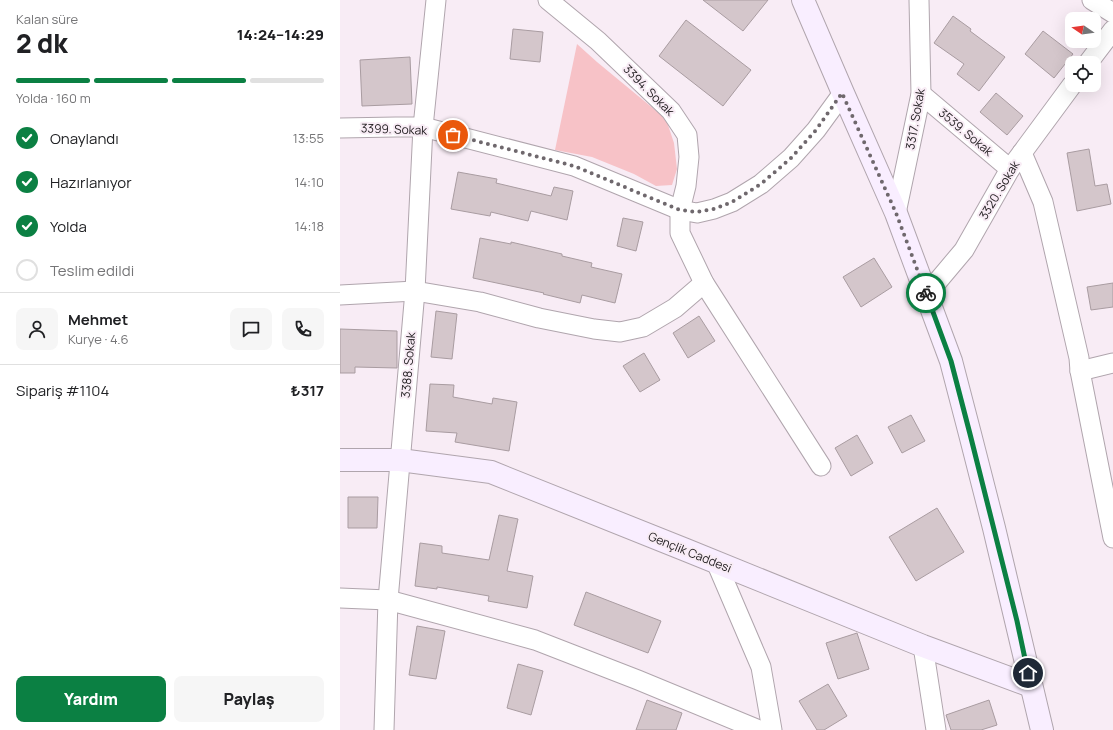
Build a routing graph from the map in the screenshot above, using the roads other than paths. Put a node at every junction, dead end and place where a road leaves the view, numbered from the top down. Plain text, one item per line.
1 (436, 0) edge
2 (548, 0) edge
3 (803, 0) edge
4 (919, 0) edge
5 (1092, 0) edge
6 (1113, 13) edge
7 (1113, 30) edge
8 (1093, 56) edge
9 (1067, 92) edge
10 (842, 93) junction
11 (921, 94) junction
12 (423, 127) junction
13 (340, 128) edge
14 (1022, 153) junction
15 (1010, 169) junction
16 (680, 210) junction
17 (896, 213) junction
18 (704, 283) junction
19 (415, 291) junction
20 (927, 294) junction
21 (340, 295) edge
22 (1113, 363) edge
23 (1080, 371) junction
24 (340, 460) edge
25 (400, 460) junction
26 (821, 466) dead end
27 (1113, 538) edge
28 (716, 562) junction
29 (340, 598) edge
30 (388, 600) junction
31 (922, 646) junction
32 (1031, 686) junction
33 (384, 730) edge
34 (759, 730) edge
35 (772, 730) edge
36 (936, 730) edge
37 (1042, 730) edge

1 - 12 street, 3388. Sokak
2 - 16 street, 3394. Sokak
3 - 10 street
4 - 11 street, 3317. Sokak
5 - 6 street
7 - 8 street
9 - 14 street, 3320. Sokak
10 - 16 street, 3399. Sokak
10 - 17 street
11 - 15 street, 3539. Sokak
11 - 17 street, 3317. Sokak
12 - 13 street, 3399. Sokak
12 - 16 street, 3399. Sokak
12 - 19 street, 3388. Sokak
14 - 15 street, 3320. Sokak
14 - 23 street
15 - 20 street, 3320. Sokak
16 - 18 street, 3394. Sokak
17 - 20 street
18 - 19 street
18 - 26 street, 3394. Sokak
19 - 21 street
19 - 25 street, 3388. Sokak
20 - 32 street
22 - 23 street
23 - 27 street
24 - 25 street, Gençlik Caddesi
25 - 28 street, Gençlik Caddesi
25 - 30 street, 3388. Sokak
28 - 31 street, Gençlik Caddesi
28 - 35 street
29 - 30 street
30 - 33 street, 3388. Sokak
30 - 34 street
31 - 32 street, Gençlik Caddesi
31 - 36 street
32 - 37 street

